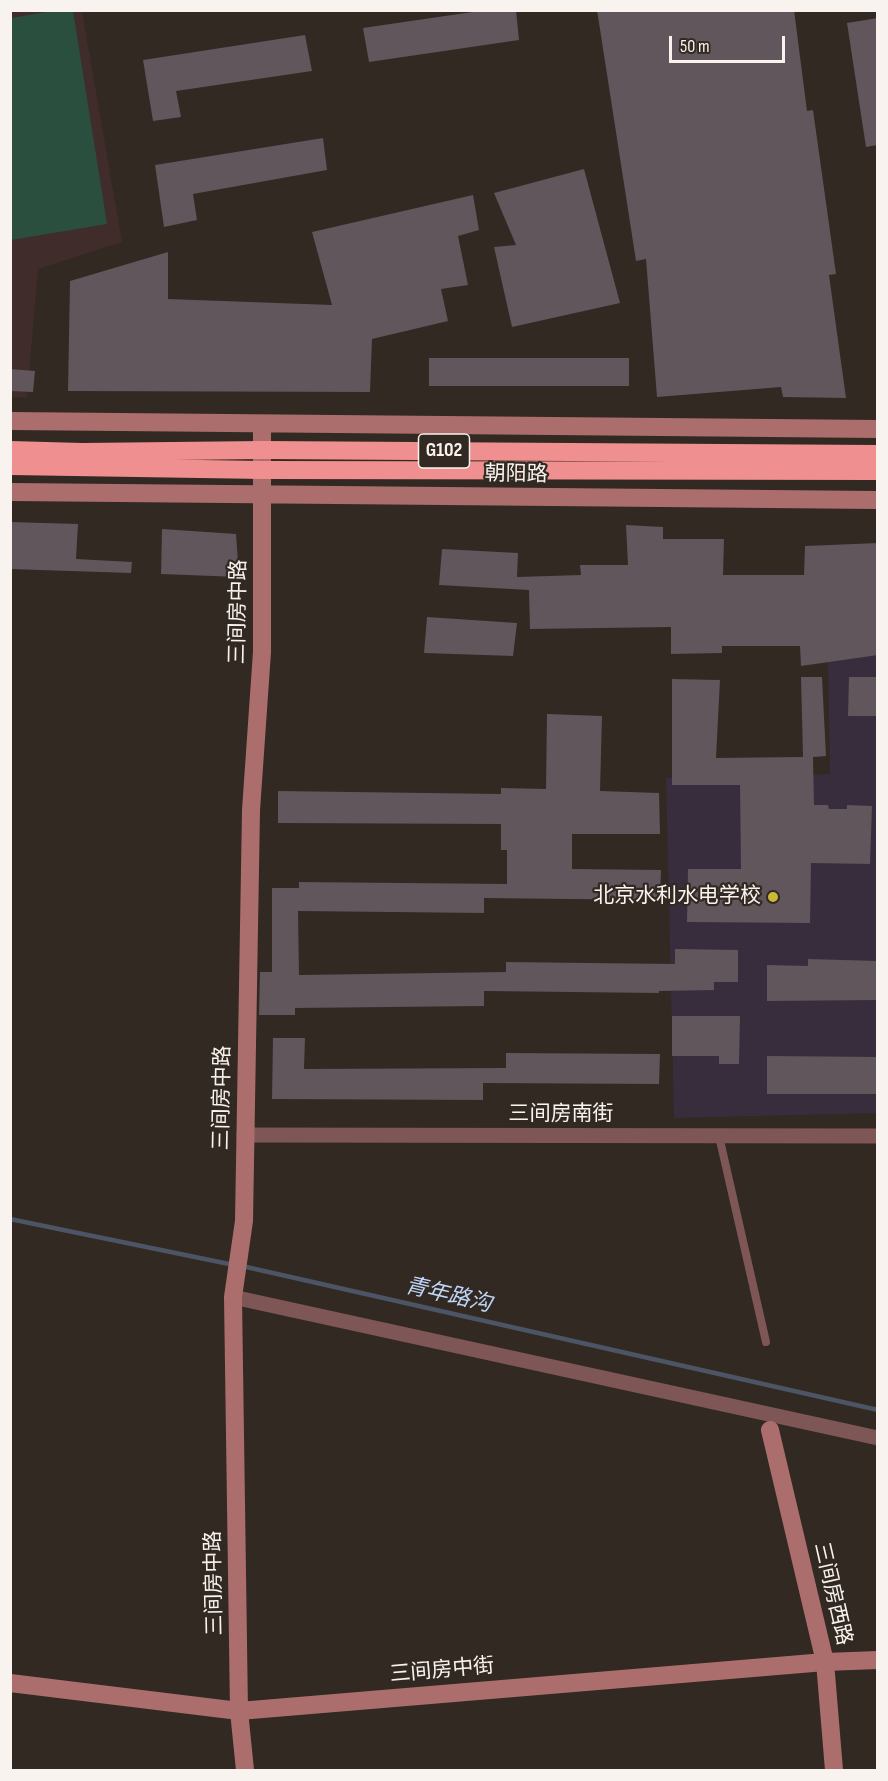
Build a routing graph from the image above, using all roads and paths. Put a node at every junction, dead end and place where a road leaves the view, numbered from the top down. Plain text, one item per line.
1 (10, 421) edge
2 (262, 425) junction
3 (878, 429) edge
4 (10, 450) edge
5 (263, 450) junction
6 (878, 454) edge
7 (10, 466) edge
8 (263, 470) junction
9 (878, 471) edge
10 (10, 492) edge
11 (263, 492) junction
12 (878, 500) edge
13 (244, 1135) junction
14 (719, 1136) junction
15 (878, 1136) edge
16 (234, 1292) junction
17 (766, 1342) dead end
18 (770, 1430) dead end
19 (878, 1438) edge
20 (878, 1660) edge
21 (825, 1662) junction
22 (10, 1683) edge
23 (239, 1711) junction
24 (245, 1770) edge
25 (834, 1770) edge

1 - 2 street
2 - 3 street
2 - 5 street, 三间房中路
4 - 5 highway, 朝阳路 / G102
5 - 6 highway, 朝阳路 / G102
5 - 8 street, 三间房中路
7 - 8 highway, 朝阳路 / G102
8 - 9 highway, 朝阳路 / G102
8 - 11 street, 三间房中路
10 - 11 street, 朝阳路
11 - 12 street, 朝阳路
11 - 13 street, 三间房中路
13 - 14 street, 三间房南街
13 - 16 street, 三间房中路
14 - 15 street, 三间房南街
14 - 17 lane
16 - 19 street
16 - 23 street, 三间房中路
18 - 21 street, 三间房西路
20 - 21 street, 三间房中街
21 - 23 street, 三间房中街
21 - 25 street, 三间房西路
22 - 23 street, 三间房中街
23 - 24 street, 三间房中路

